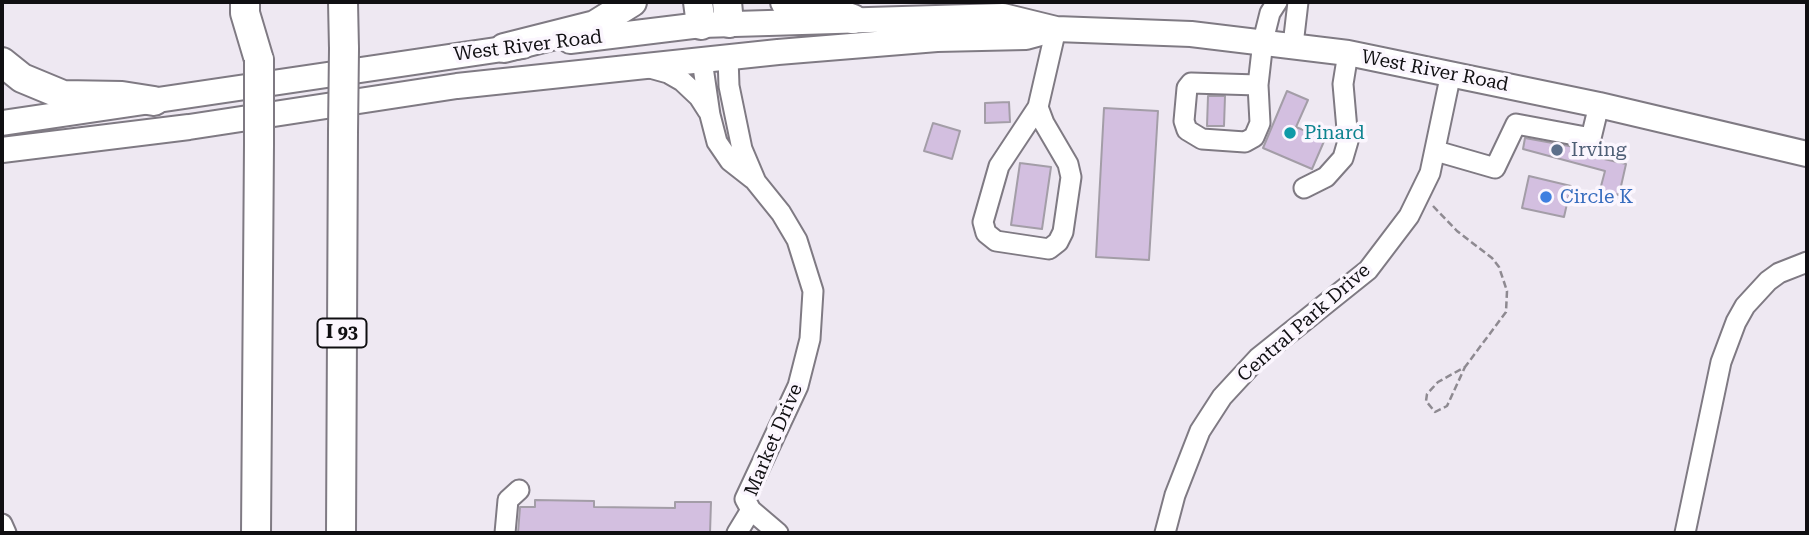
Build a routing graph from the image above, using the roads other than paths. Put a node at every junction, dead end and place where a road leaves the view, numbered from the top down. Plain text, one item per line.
1 (245, 2) edge
2 (261, 2) edge
3 (632, 2) edge
4 (785, 2) edge
5 (1277, 2) edge
6 (1298, 2) edge
7 (344, 3) edge
8 (700, 13) edge
9 (728, 13) edge
10 (853, 19) junction
11 (1056, 29) junction
12 (1263, 41) junction
13 (1293, 45) junction
14 (503, 48) junction
15 (1348, 53) junction
16 (728, 57) junction
17 (260, 60) junction
18 (702, 60) junction
19 (2, 62) edge
20 (638, 67) junction
21 (1451, 73) junction
22 (1258, 85) dead end
23 (154, 102) junction
24 (1599, 105) junction
25 (1038, 107) junction
26 (710, 115) junction
27 (2, 123) edge
28 (2, 150) edge
29 (1436, 151) junction
30 (1807, 154) edge
31 (756, 182) junction
32 (1304, 188) dead end
33 (1807, 261) edge
34 (519, 490) dead end
35 (751, 510) junction
36 (2, 524) edge
37 (776, 532) edge
38 (6, 533) edge
39 (256, 533) edge
40 (341, 533) edge
41 (505, 533) edge
42 (737, 533) edge
43 (1164, 533) edge
44 (1685, 533) edge

1 - 17 highway
2 - 17 highway
3 - 14 highway
4 - 10 highway
5 - 12 street
6 - 13 street
7 - 40 highway, I 93, bridge
8 - 9 main road, West River Road
8 - 14 main road, West River Road
8 - 18 main road
9 - 10 main road, West River Road
9 - 16 main road
10 - 11 main road, West River Road
11 - 12 main road, West River Road
11 - 16 main road, West River Road
11 - 25 street
12 - 13 main road, West River Road
12 - 22 street
13 - 15 main road, West River Road
14 - 23 main road, West River Road
15 - 21 main road, West River Road
15 - 32 street
16 - 18 main road, West River Road
16 - 31 street, Market Drive
17 - 39 highway, bridge
18 - 20 main road, West River Road
18 - 26 street, Market Drive
19 - 23 highway
20 - 26 street, Market Drive
20 - 28 main road, West River Road
21 - 24 main road, West River Road
21 - 29 street, Central Park Drive
23 - 27 main road, West River Road
24 - 29 street
24 - 30 main road, West River Road
25 - 25 street
26 - 31 street, Market Drive
29 - 43 street, Central Park Drive
31 - 35 street, Market Drive
33 - 44 street
34 - 41 street
35 - 37 street, Market Drive
35 - 42 street
36 - 38 street

